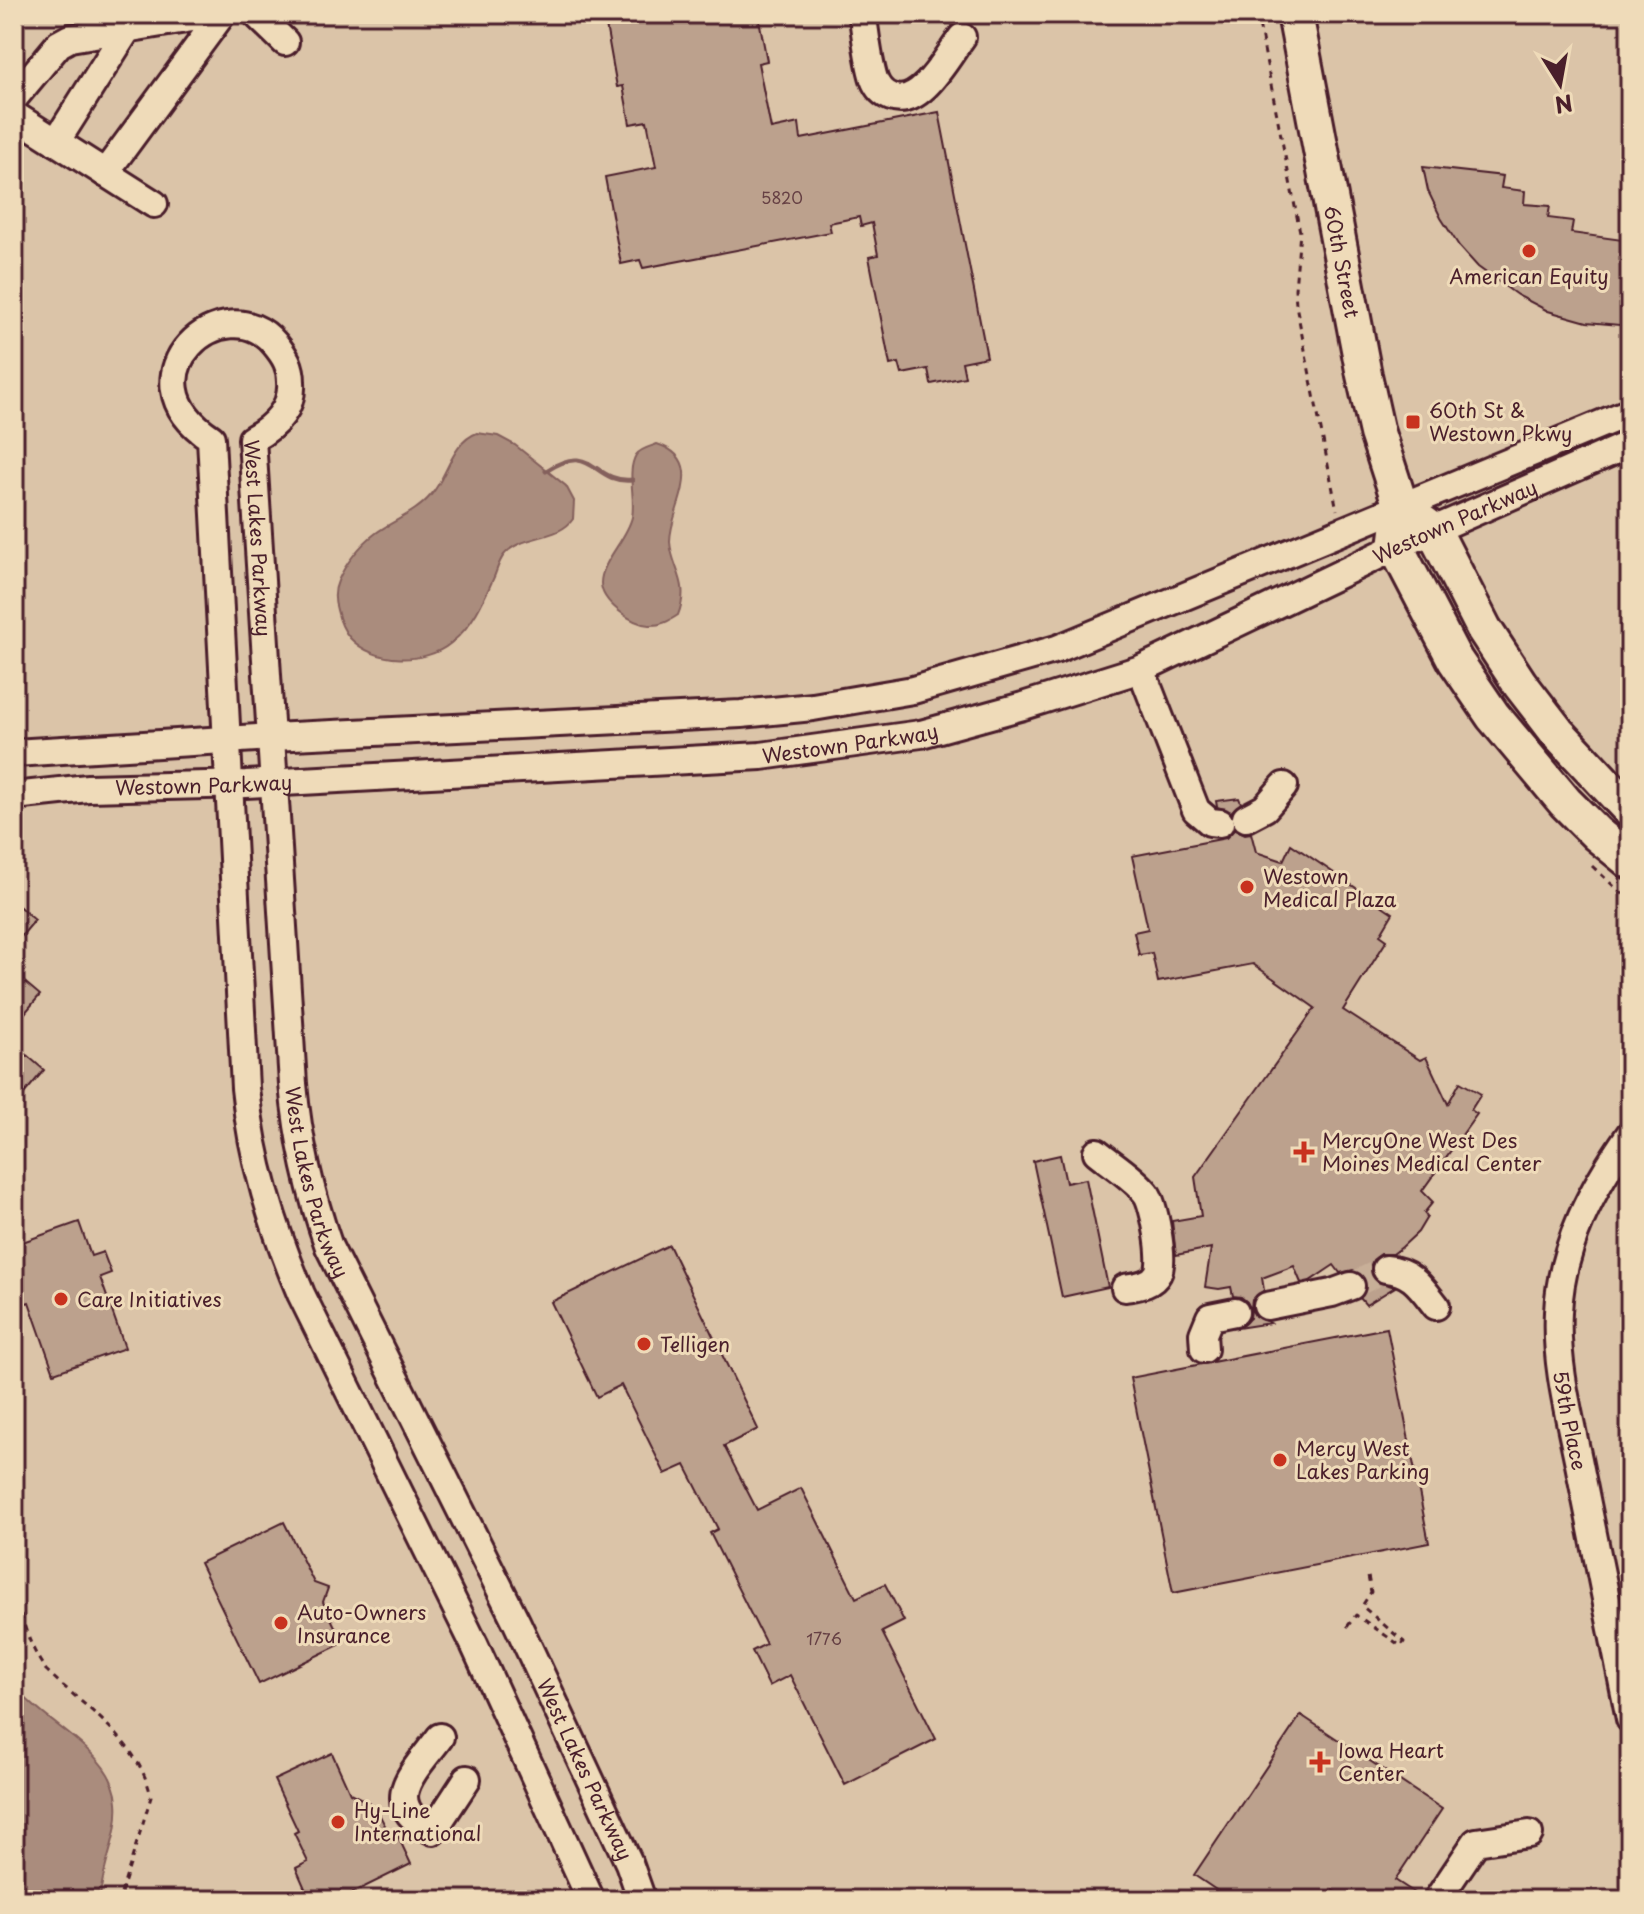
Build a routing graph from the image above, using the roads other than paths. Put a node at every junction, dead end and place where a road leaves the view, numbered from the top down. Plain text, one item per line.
1 (220, 14) edge
2 (256, 14) edge
3 (1295, 14) edge
4 (863, 18) dead end
5 (128, 28) junction
6 (962, 37) dead end
7 (285, 42) dead end
8 (14, 98) edge
9 (14, 115) edge
10 (56, 142) junction
11 (105, 173) junction
12 (154, 204) dead end
13 (1630, 412) edge
14 (211, 438) junction
15 (252, 439) junction
16 (1630, 444) edge
17 (1401, 507) junction
18 (1434, 531) junction
19 (1396, 547) junction
20 (1141, 669) junction
21 (272, 737) junction
22 (227, 741) junction
23 (14, 753) edge
24 (274, 783) junction
25 (229, 784) junction
26 (1284, 786) dead end
27 (14, 796) edge
28 (1630, 810) edge
29 (1246, 818) dead end
30 (1220, 823) dead end
31 (1630, 861) edge
32 (1630, 1134) edge
33 (1097, 1152) dead end
34 (1386, 1269) dead end
35 (1351, 1286) tunnel mouth
36 (1125, 1288) dead end
37 (1267, 1306) dead end
38 (1436, 1306) dead end
39 (1235, 1312) dead end
40 (1204, 1349) dead end
41 (1630, 1719) edge
42 (440, 1737) dead end
43 (467, 1779) dead end
44 (1529, 1834) dead end
45 (591, 1900) edge
46 (642, 1900) edge
47 (1437, 1900) edge

1 - 5 street
1 - 11 street
2 - 7 street
3 - 17 main road, 60th Street
4 - 6 street
5 - 8 street
5 - 10 street
9 - 10 street
10 - 11 street
11 - 12 street
13 - 17 street, Westown Parkway
14 - 15 street
14 - 15 street, West Lakes Parkway
14 - 22 street
15 - 21 street, West Lakes Parkway
16 - 18 street, Westown Parkway
17 - 18 main road
17 - 19 main road, 60th Street
17 - 21 street, Westown Parkway
18 - 19 street, Westown Parkway
18 - 28 main road
19 - 20 street, Westown Parkway
19 - 31 main road
20 - 24 street, Westown Parkway
20 - 30 street
21 - 22 street, Westown Parkway
21 - 24 street, West Lakes Parkway
22 - 23 street, Westown Parkway
22 - 25 street
24 - 25 street, Westown Parkway
24 - 46 street, West Lakes Parkway
25 - 27 street, Westown Parkway
25 - 45 street
26 - 29 street
32 - 41 street, 59th Place
33 - 36 street
34 - 38 street
35 - 37 street
39 - 40 street
42 - 43 street
44 - 47 street

